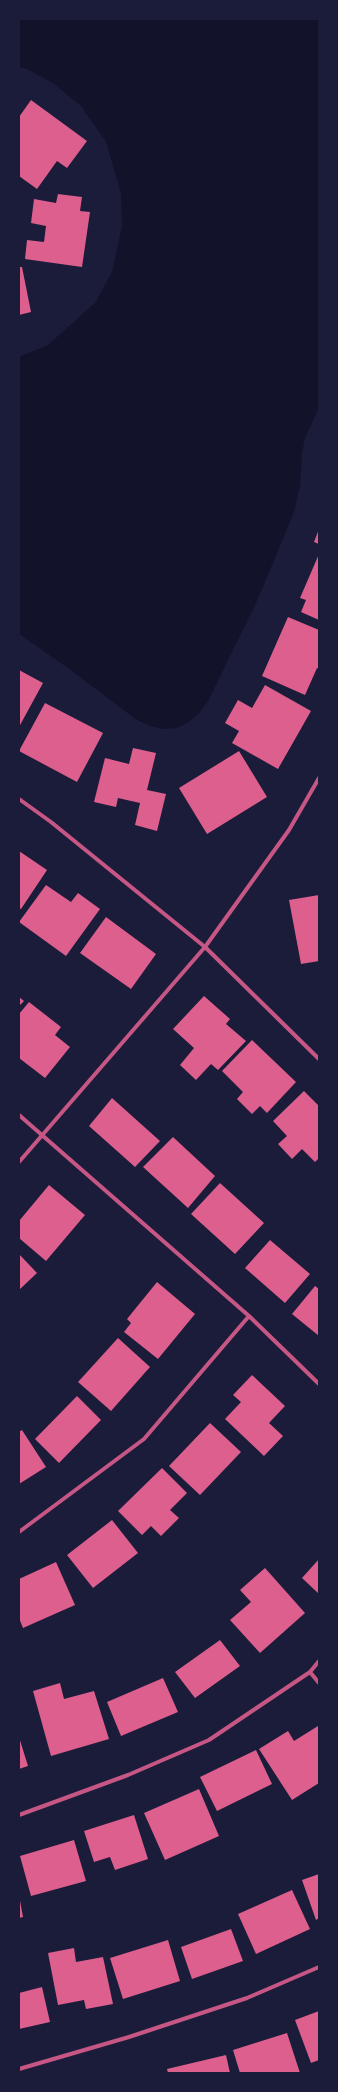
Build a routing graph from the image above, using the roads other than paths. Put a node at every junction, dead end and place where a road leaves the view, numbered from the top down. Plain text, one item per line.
1 (319, 778) edge
2 (19, 799) edge
3 (206, 947) junction
4 (319, 1059) edge
5 (19, 1115) edge
6 (43, 1135) junction
7 (19, 1162) edge
8 (249, 1316) junction
9 (319, 1384) edge
10 (19, 1532) edge
11 (319, 1661) edge
12 (310, 1672) junction
13 (319, 1683) edge
14 (19, 1815) edge
15 (319, 1967) edge
16 (19, 2068) edge

1 - 3 street
2 - 3 street
3 - 4 street
3 - 6 street
5 - 6 street
6 - 7 street
6 - 8 street
8 - 9 street
8 - 10 street
11 - 12 street
12 - 13 street
12 - 14 street
15 - 16 street

